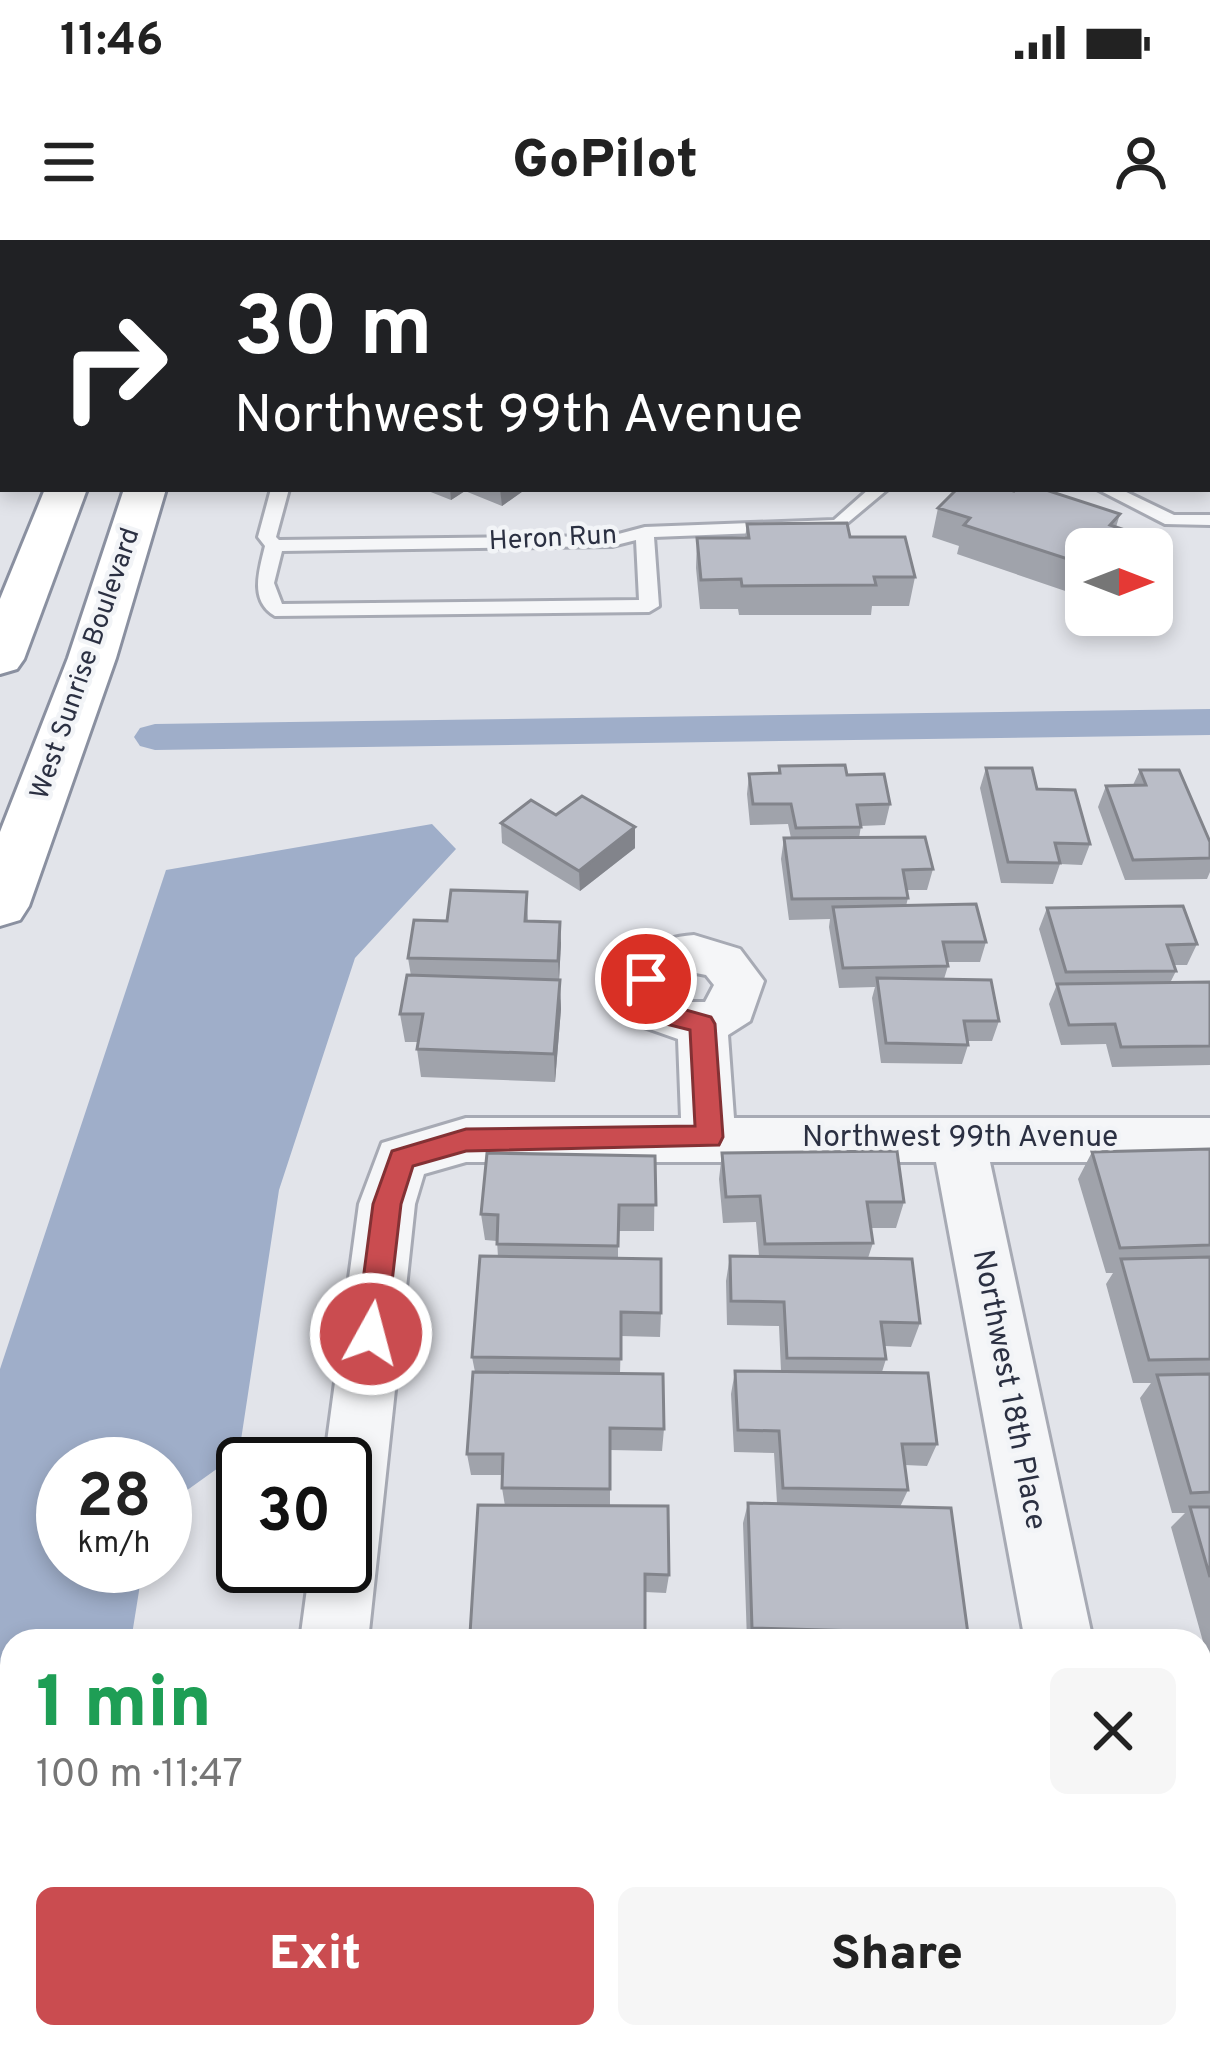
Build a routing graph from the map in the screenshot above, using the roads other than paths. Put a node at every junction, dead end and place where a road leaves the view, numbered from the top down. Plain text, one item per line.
1 (65, 492) edge
2 (144, 492) edge
3 (279, 492) edge
4 (876, 492) edge
5 (1112, 492) edge
6 (1208, 524) edge
7 (645, 532) junction
8 (274, 546) junction
9 (0, 659) edge
10 (0, 906) edge
11 (702, 1024) dead end
12 (709, 1137) junction
13 (958, 1138) junction
14 (1210, 1140) edge
15 (359, 1437) edge
16 (340, 1593) edge
17 (335, 1629) edge
18 (1057, 1629) edge

1 - 9 highway
2 - 10 highway, West Sunrise Boulevard
3 - 8 lane
4 - 7 lane, Heron Run
5 - 6 lane
7 - 8 lane, Heron Run
7 - 8 lane
11 - 12 street
12 - 13 street, Northwest 99th Avenue
12 - 15 street, Northwest 99th Avenue
13 - 14 street, Northwest 99th Avenue
13 - 18 street, Northwest 18th Place
16 - 17 street

